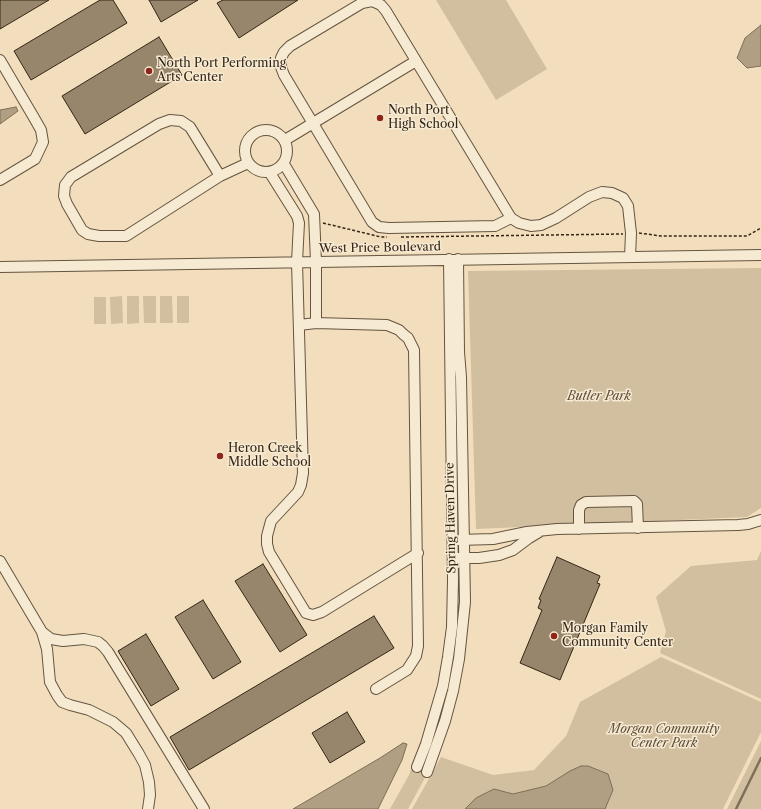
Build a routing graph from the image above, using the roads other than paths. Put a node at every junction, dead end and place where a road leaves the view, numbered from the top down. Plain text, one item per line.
1 (0, 60) edge
2 (416, 61) junction
3 (312, 124) junction
4 (285, 140) junction
5 (248, 163) junction
6 (284, 164) junction
7 (270, 173) junction
8 (220, 176) junction
9 (0, 180) edge
10 (310, 208) junction
11 (297, 216) junction
12 (511, 218) junction
13 (761, 254) edge
14 (630, 256) junction
15 (454, 259) junction
16 (297, 262) junction
17 (316, 262) junction
18 (0, 267) edge
19 (316, 323) junction
20 (299, 325) junction
21 (761, 520) edge
22 (579, 528) junction
23 (638, 528) junction
24 (545, 530) junction
25 (453, 540) junction
26 (464, 540) junction
27 (418, 553) junction
28 (464, 558) junction
29 (453, 559) junction
30 (0, 562) edge
31 (42, 632) junction
32 (376, 689) dead end
33 (417, 767) dead end
34 (427, 772) dead end
35 (148, 809) edge
36 (204, 809) edge

1 - 9 street
2 - 3 street
2 - 3 street
2 - 12 street
3 - 4 street
3 - 12 street
4 - 5 street
4 - 6 street
5 - 7 street
5 - 8 street
6 - 7 street
6 - 10 street
7 - 11 street
8 - 8 street
10 - 11 street
10 - 17 street
11 - 16 street
12 - 14 street
13 - 14 street, West Price Boulevard
14 - 15 street, West Price Boulevard
15 - 17 street, West Price Boulevard
15 - 25 street, Spring Haven Drive
15 - 26 street, Spring Haven Drive
16 - 17 street, West Price Boulevard
16 - 18 street, West Price Boulevard
16 - 20 street
17 - 19 street
19 - 20 street
19 - 27 street
20 - 27 street
21 - 23 street
22 - 23 street
22 - 23 street
22 - 24 street
24 - 26 street
24 - 28 street
25 - 26 street
25 - 29 street, Spring Haven Drive
26 - 28 street, Spring Haven Drive
27 - 32 street
28 - 29 street
28 - 34 street, Spring Haven Drive
29 - 33 street, Spring Haven Drive
30 - 31 street
31 - 35 street
31 - 36 street

